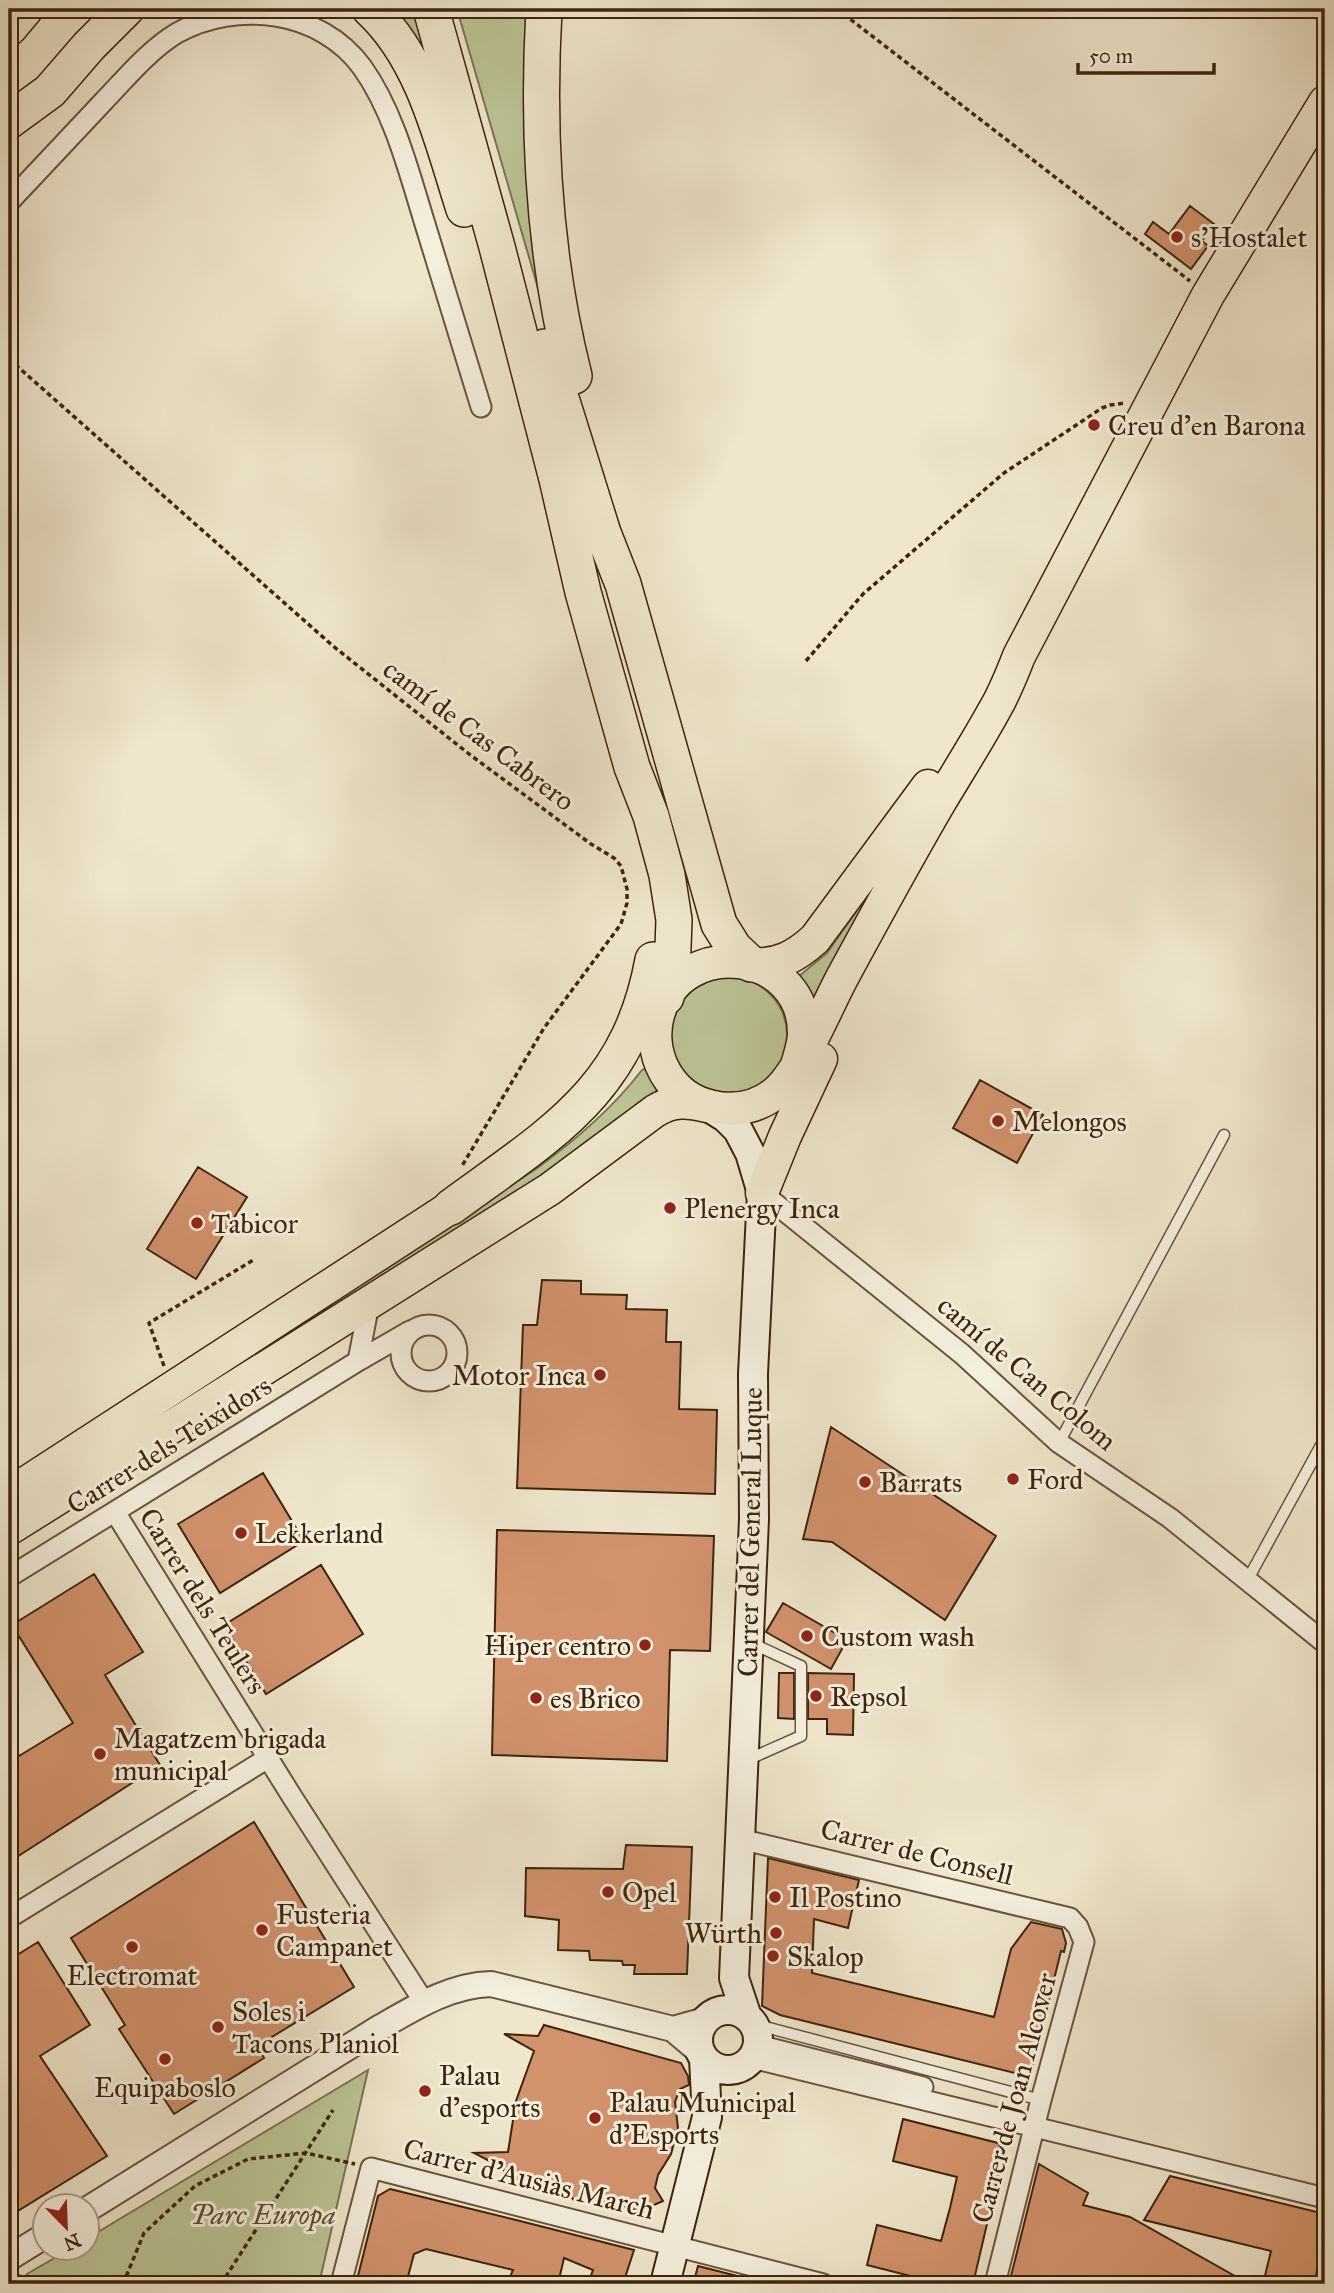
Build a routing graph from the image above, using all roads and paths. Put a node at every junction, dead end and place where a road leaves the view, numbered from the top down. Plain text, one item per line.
1 (24, 9) edge
2 (99, 9) edge
3 (127, 9) edge
4 (370, 9) edge
5 (431, 9) edge
6 (447, 9) edge
7 (544, 9) edge
8 (837, 9) edge
9 (9, 28) edge
10 (9, 119) edge
11 (1321, 119) edge
12 (9, 202) edge
13 (1208, 295) junction
14 (9, 359) edge
15 (481, 407) dead end
16 (1147, 410) junction
17 (623, 584) junction
18 (583, 592) junction
19 (1019, 656) junction
20 (806, 661) dead end
21 (996, 708) junction
22 (632, 767) junction
23 (751, 964) junction
24 (661, 1007) junction
25 (796, 1069) junction
26 (707, 1106) junction
27 (1224, 1135) dead end
28 (454, 1191) junction
29 (762, 1193) junction
30 (255, 1259) dead end
31 (369, 1304) junction
32 (410, 1331) junction
33 (358, 1361) junction
34 (408, 1372) junction
35 (172, 1388) junction
36 (1325, 1438) edge
37 (1059, 1443) junction
38 (9, 1494) edge
39 (115, 1512) junction
40 (9, 1530) edge
41 (9, 1577) edge
42 (1247, 1581) junction
43 (748, 1642) junction
44 (1325, 1643) edge
45 (268, 1758) junction
46 (743, 1762) junction
47 (740, 1839) junction
48 (9, 1919) edge
49 (1078, 1927) joint
50 (734, 1978) junction
51 (424, 2002) junction
52 (707, 2018) junction
53 (673, 2029) junction
54 (750, 2042) junction
55 (701, 2055) junction
56 (1041, 2100) junction
57 (334, 2110) dead end
58 (707, 2117) junction
59 (1034, 2128) junction
60 (306, 2153) junction
61 (370, 2168) junction
62 (1325, 2199) edge
63 (102, 2200) edge
64 (675, 2245) junction
65 (32, 2247) edge
66 (12, 2264) edge
67 (769, 2277) edge
68 (47, 2284) edge
69 (123, 2284) edge
70 (221, 2284) edge
71 (341, 2284) edge
72 (665, 2284) edge
73 (823, 2284) edge
74 (995, 2284) edge

1 - 9 highway
2 - 10 highway
3 - 10 highway
4 - 18 highway
5 - 18 highway
6 - 17 highway
7 - 17 highway
8 - 13 path
11 - 13 main road
12 - 15 street
13 - 16 main road
14 - 28 path, camí de Cas Cabrero
16 - 19 main road
16 - 20 path
17 - 23 highway
18 - 22 highway
19 - 21 main road
19 - 23 main road
21 - 25 main road
21 - 29 main road
22 - 24 highway
22 - 28 highway
23 - 24 main road
23 - 25 main road
24 - 26 main road
24 - 28 main road
25 - 26 main road
25 - 29 main road
26 - 29 main road, Carrer del General Luque
26 - 31 main road
27 - 37 lane
28 - 35 main road
29 - 37 street, camí de Can Colom
29 - 43 main road, Carrer del General Luque
30 - 35 path
31 - 33 street
31 - 40 main road
32 - 33 street, Carrer dels Teixidors
32 - 34 street
32 - 34 street
33 - 34 street
33 - 39 street, Carrer dels Teixidors
35 - 38 main road
36 - 42 lane
37 - 42 street, camí de Can Colom
39 - 41 street, Carrer dels Teixidors
39 - 45 street, Carrer dels Teulers
42 - 44 street, camí de Can Colom
43 - 46 main road, Carrer del General Luque
43 - 46 lane
45 - 48 street
45 - 51 street, Carrer dels Teulers
46 - 47 main road, Carrer del General Luque
47 - 49 street, Carrer de Consell
47 - 50 main road, Carrer del General Luque
49 - 56 street, Carrer de Joan Alcover
50 - 52 main road
50 - 54 main road, Carrer del General Luque
51 - 53 street
51 - 63 street
52 - 53 street
52 - 54 main road
52 - 55 main road
53 - 55 street
54 - 55 main road
54 - 56 lane
54 - 58 main road
54 - 59 street
55 - 58 main road
56 - 59 street, Carrer de Joan Alcover
57 - 60 path
58 - 64 main road
59 - 62 street
59 - 74 street, Carrer de Joan Alcover
60 - 61 path
60 - 69 path
60 - 70 path
61 - 64 street, Carrer d'Ausiàs March
61 - 71 street
64 - 67 street, Carrer d'Ausiàs March
64 - 72 main road
65 - 66 street
66 - 68 path
67 - 73 street, Carrer d'Ausiàs March

